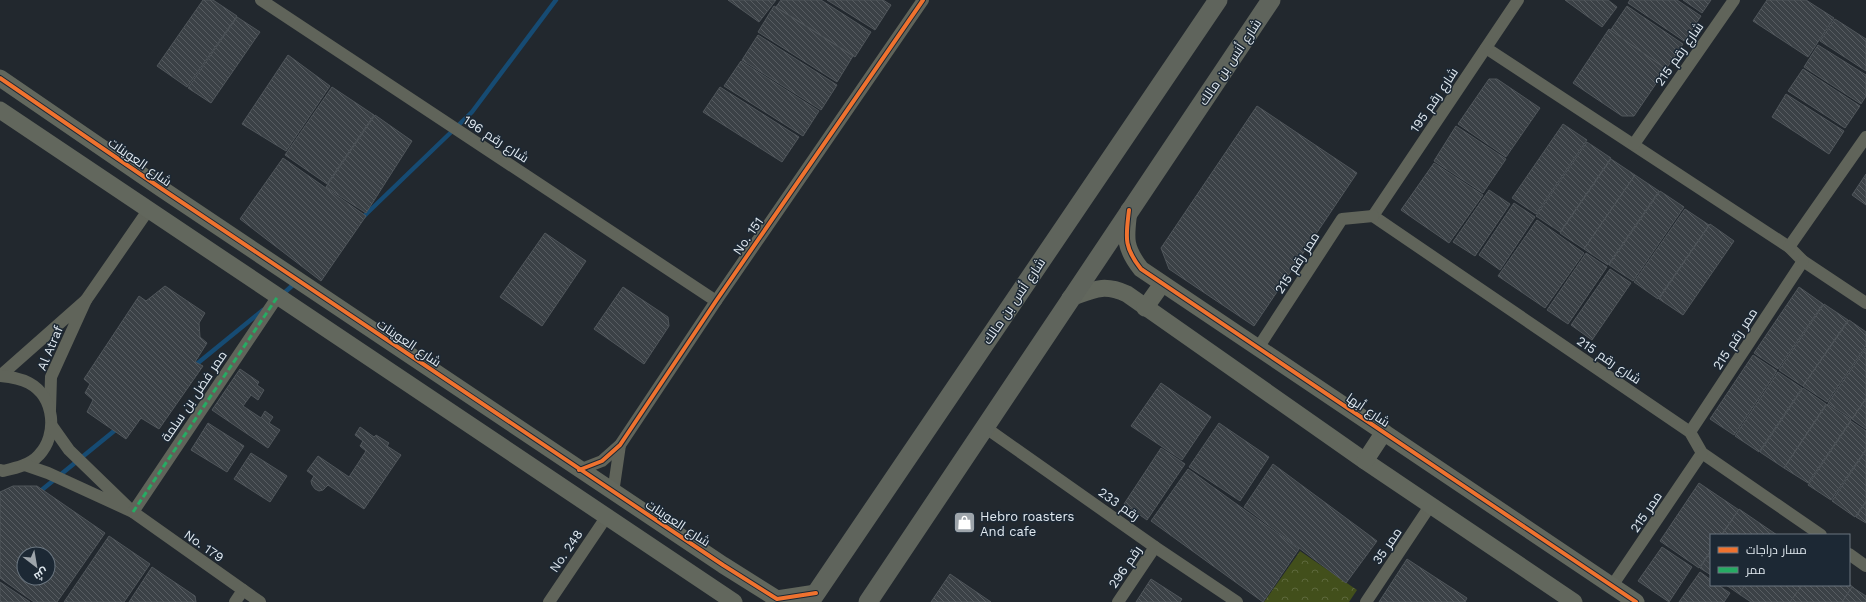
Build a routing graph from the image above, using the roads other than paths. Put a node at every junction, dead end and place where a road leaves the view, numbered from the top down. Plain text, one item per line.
1 (261, 0) edge
2 (923, 0) edge
3 (1218, 0) edge
4 (1271, 0) edge
5 (1518, 0) edge
6 (1734, 0) edge
7 (1486, 48) junction
8 (0, 78) edge
9 (0, 110) edge
10 (1866, 137) edge
11 (1634, 144) junction
12 (139, 173) junction
13 (124, 192) junction
14 (149, 209) junction
15 (191, 209) junction
16 (1129, 210) junction
17 (1373, 216) junction
18 (177, 227) junction
19 (1789, 247) junction
20 (1803, 261) junction
21 (1162, 284) junction
22 (278, 296) junction
23 (1070, 298) junction
24 (86, 300) junction
25 (716, 301) junction
26 (1866, 303) edge
27 (1145, 308) junction
28 (1258, 348) junction
29 (0, 376) edge
30 (50, 410) junction
31 (52, 426) junction
32 (986, 428) junction
33 (1384, 432) junction
34 (1690, 432) junction
35 (620, 445) junction
36 (1702, 453) junction
37 (1365, 461) junction
38 (25, 465) junction
39 (579, 470) junction
40 (1, 472) edge
41 (613, 493) junction
42 (1430, 506) junction
43 (133, 512) junction
44 (607, 516) junction
45 (1820, 534) edge
46 (1155, 547) junction
47 (1850, 555) edge
48 (723, 565) junction
49 (1866, 566) edge
50 (1612, 586) junction
51 (712, 588) junction
52 (243, 590) junction
53 (813, 598) edge
54 (235, 602) edge
55 (260, 602) edge
56 (548, 602) edge
57 (734, 602) edge
58 (868, 602) edge
59 (1118, 602) edge
60 (1237, 602) edge
61 (1366, 602) edge
62 (1574, 602) edge
63 (1636, 602) edge

1 - 25 street, شارع رقم 196
2 - 25 street, No. 151
3 - 53 main road, شارع أنس بن مالك
4 - 16 main road, شارع أنس بن مالك
5 - 7 street, شارع رقم 195
6 - 11 street, شارع رقم 215
7 - 11 street
7 - 17 street, شارع رقم 195
8 - 12 street, شارع العوينات
9 - 13 street
10 - 19 street
11 - 19 street
12 - 13 street
12 - 15 street, شارع العوينات
13 - 14 street
14 - 18 street
14 - 24 street, Al Atraf
15 - 18 street
15 - 39 street, شارع العوينات
16 - 21 street, شارع أبها
16 - 23 main road, شارع أنس بن مالك
17 - 28 street, ممر رقم 215
17 - 34 street, شارع رقم 215
18 - 22 street
19 - 20 street
20 - 26 street
20 - 34 street, ممر رقم 215
21 - 27 street
21 - 28 street, شارع أبها
22 - 43 street, ممر فضل بن سلمة
22 - 44 street
23 - 27 street
23 - 32 main road, شارع أنس بن مالك
24 - 29 street, Al Atraf
24 - 30 street, Al Atraf
25 - 35 street, No. 151
27 - 37 street
28 - 33 street, شارع أبها
29 - 30 street, Al Atraf
30 - 31 street, Al Atraf
31 - 38 street, Al Atraf
31 - 43 street, No. 179
32 - 46 street, رقم 233
32 - 58 main road, شارع أنس بن مالك
33 - 37 street
33 - 50 street, شارع أبها
34 - 36 street, شارع رقم 215
35 - 39 street, No. 151
35 - 41 street, No. 151
36 - 45 street, شارع رقم 215
36 - 50 street, ممر 215
37 - 42 street
38 - 40 street, Al Atraf
38 - 43 street, No. 179
39 - 41 street, شارع العوينات
41 - 48 street, شارع العوينات
42 - 61 street, ممر 35
42 - 62 street
43 - 52 street, No. 179
44 - 51 street
44 - 56 street, No. 248
46 - 59 street, رقم 296
46 - 60 street, رقم 233
47 - 49 street
48 - 51 street
48 - 53 street, شارع العوينات
50 - 63 street, شارع أبها
51 - 57 street
52 - 54 street
52 - 55 street, No. 179

